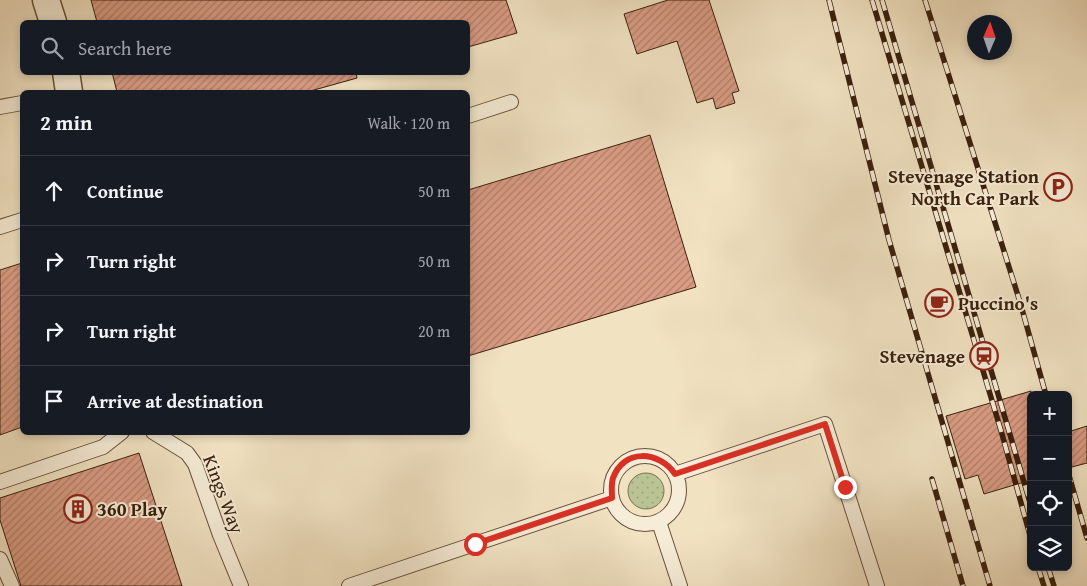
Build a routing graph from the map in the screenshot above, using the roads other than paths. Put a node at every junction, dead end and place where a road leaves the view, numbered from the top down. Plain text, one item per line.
1 (46, 0) edge
2 (52, 20) edge
3 (66, 75) edge
4 (69, 90) edge
5 (511, 102) dead end
6 (20, 103) edge
7 (0, 107) edge
8 (470, 115) edge
9 (20, 221) edge
10 (0, 227) edge
11 (118, 435) edge
12 (158, 435) edge
13 (675, 474) junction
14 (0, 482) edge
15 (612, 498) junction
16 (660, 522) junction
17 (0, 559) edge
18 (12, 586) edge
19 (241, 586) edge
20 (350, 586) edge
21 (680, 586) edge
22 (877, 586) edge

1 - 2 street
3 - 4 street
5 - 8 lane
6 - 7 lane
9 - 10 lane
11 - 14 lane
12 - 19 lane, Kings Way
13 - 15 lane
13 - 16 lane
13 - 22 lane
15 - 16 lane
15 - 20 lane
16 - 21 lane
17 - 18 lane

